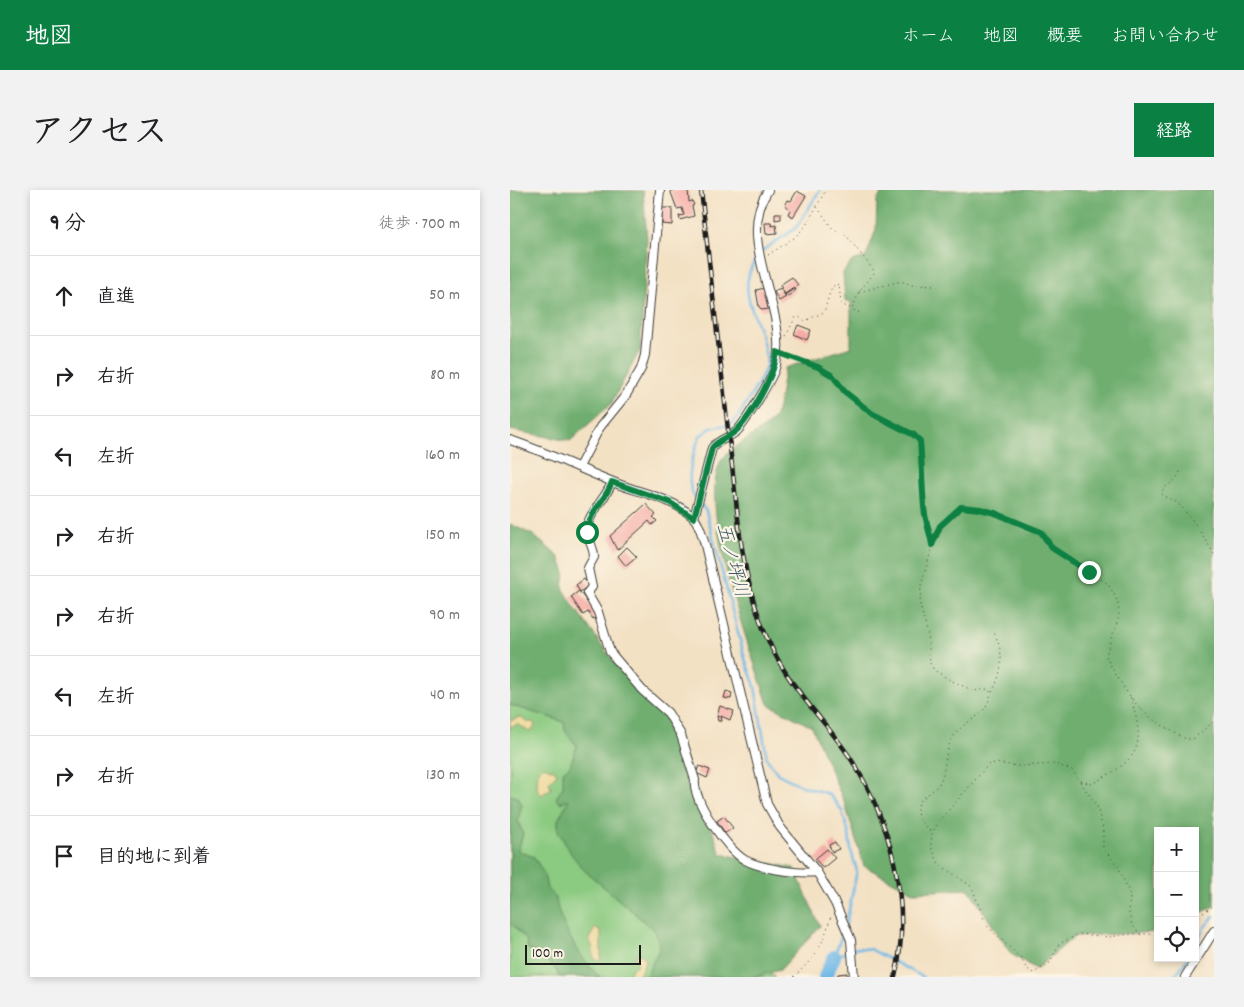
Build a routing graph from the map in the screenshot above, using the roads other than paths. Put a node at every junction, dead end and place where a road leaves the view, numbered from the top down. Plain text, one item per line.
1 (660, 190) edge
2 (768, 190) edge
3 (510, 440) edge
4 (580, 467) junction
5 (612, 482) junction
6 (695, 515) junction
7 (817, 872) junction
8 (1214, 931) edge
9 (854, 977) edge
10 (1185, 977) edge

1 - 4 street
2 - 6 street
3 - 4 street
4 - 5 street
5 - 6 street
5 - 7 street
6 - 7 street
7 - 9 street
8 - 10 street

